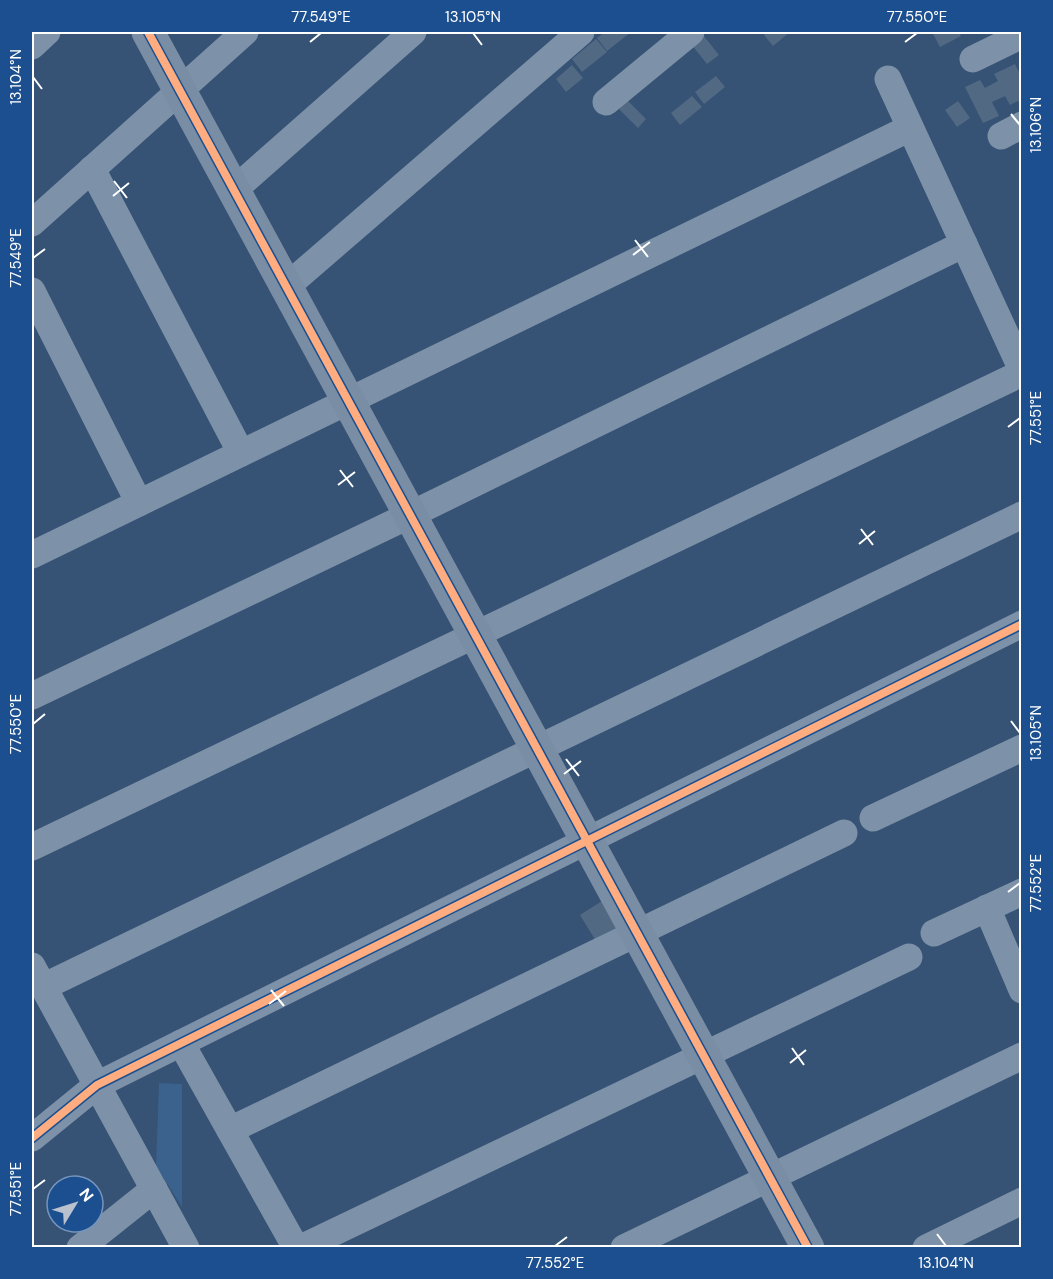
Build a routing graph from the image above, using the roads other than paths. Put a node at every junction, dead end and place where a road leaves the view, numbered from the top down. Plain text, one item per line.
1 (47, 32) edge
2 (148, 32) edge
3 (245, 32) edge
4 (413, 32) edge
5 (581, 32) edge
6 (691, 32) edge
7 (1022, 34) edge
8 (32, 46) edge
9 (973, 59) dead end
10 (888, 79) dead end
11 (180, 90) junction
12 (606, 102) dead end
13 (910, 128) junction
14 (92, 169) junction
15 (234, 190) junction
16 (32, 223) edge
17 (964, 244) junction
18 (286, 287) junction
19 (32, 291) edge
20 (1022, 371) edge
21 (348, 401) junction
22 (241, 453) junction
23 (140, 503) junction
24 (410, 515) junction
25 (1022, 515) edge
26 (32, 555) edge
27 (1022, 624) edge
28 (475, 634) junction
29 (32, 696) edge
30 (537, 748) junction
31 (1022, 748) edge
32 (873, 818) dead end
33 (844, 833) dead end
34 (587, 841) junction
35 (32, 847) edge
36 (1022, 892) edge
37 (987, 908) junction
38 (637, 933) junction
39 (934, 933) dead end
40 (909, 957) dead end
41 (38, 988) edge
42 (1022, 990) edge
43 (182, 1042) junction
44 (704, 1056) junction
45 (1022, 1056) edge
46 (97, 1085) junction
47 (230, 1130) junction
48 (32, 1138) edge
49 (770, 1177) junction
50 (154, 1189) junction
51 (1022, 1201) edge
52 (80, 1248) edge
53 (186, 1248) edge
54 (296, 1248) edge
55 (301, 1248) edge
56 (624, 1248) edge
57 (808, 1248) edge
58 (926, 1248) edge

1 - 8 street
2 - 11 street
3 - 11 street
4 - 15 street
5 - 18 street
6 - 12 street
7 - 9 street
10 - 13 street
11 - 14 street
11 - 15 street
13 - 17 street
13 - 21 street
14 - 16 street
14 - 22 street
15 - 18 street
17 - 20 street
17 - 24 street
18 - 21 street
19 - 23 street
20 - 28 street
21 - 22 street
21 - 24 street
22 - 23 street
23 - 26 street
24 - 28 street
24 - 29 street
25 - 30 street
27 - 34 street
28 - 30 street
28 - 35 street
30 - 34 street
30 - 41 street
31 - 32 street
33 - 38 street
34 - 38 street
34 - 43 street
36 - 37 street
37 - 39 street
37 - 42 street
38 - 44 street
38 - 47 street
40 - 44 street
41 - 46 street
43 - 46 street
43 - 47 street
44 - 49 street
44 - 55 street
45 - 49 street
46 - 48 street
46 - 50 street
47 - 54 street
49 - 56 street
49 - 57 street
50 - 52 street
50 - 53 street
51 - 58 street

